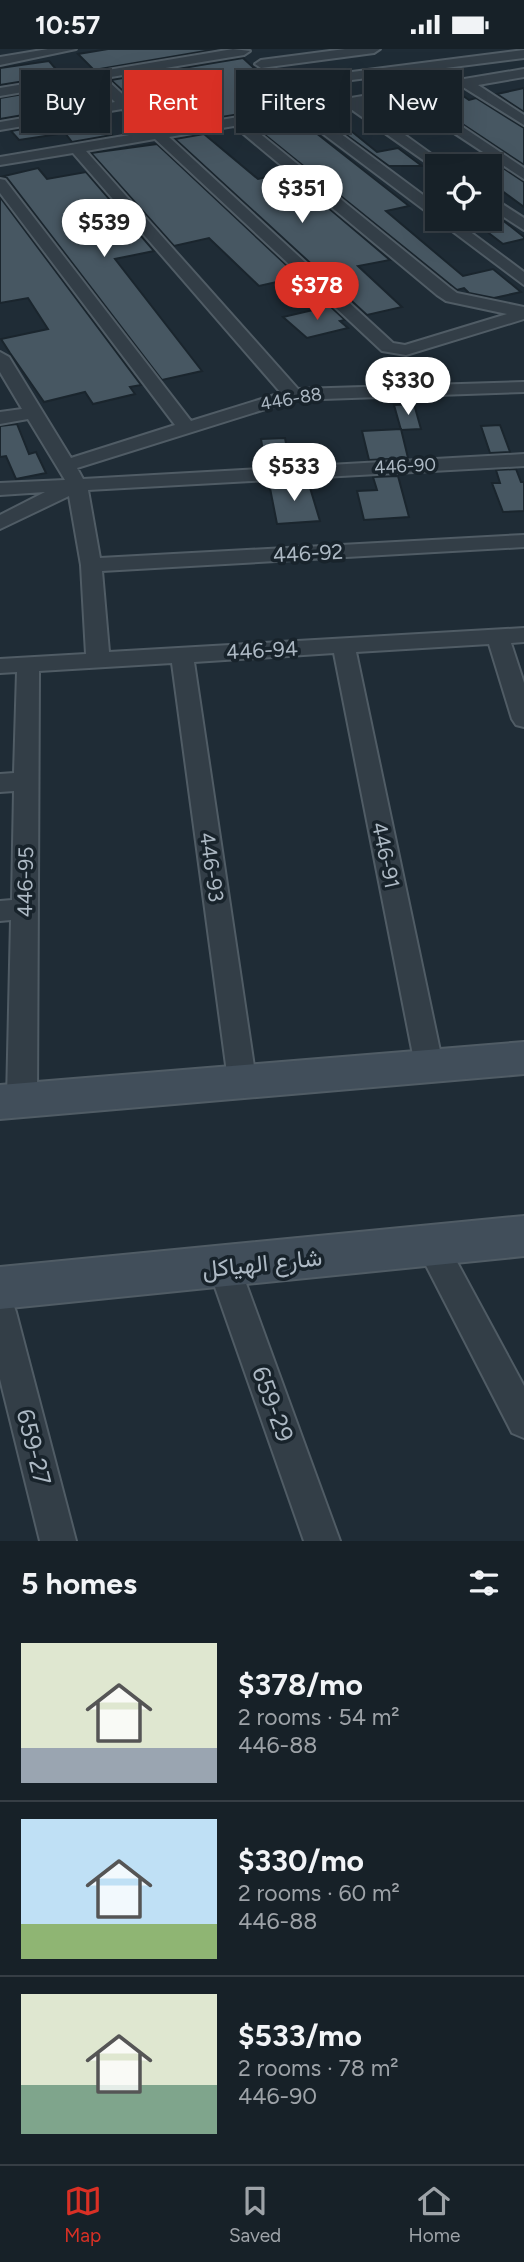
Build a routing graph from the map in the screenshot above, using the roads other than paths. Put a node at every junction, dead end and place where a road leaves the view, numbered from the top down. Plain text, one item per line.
1 (70, 49) edge
2 (374, 49) edge
3 (242, 50) edge
4 (524, 54) edge
5 (0, 61) edge
6 (261, 64) junction
7 (412, 68) junction
8 (269, 70) edge
9 (415, 70) edge
10 (110, 73) edge
11 (524, 73) edge
12 (350, 76) edge
13 (466, 83) junction
14 (462, 84) edge
15 (21, 88) edge
16 (110, 90) edge
17 (0, 92) edge
18 (350, 102) edge
19 (124, 103) edge
20 (124, 104) edge
21 (235, 120) joint
22 (524, 121) edge
23 (0, 126) edge
24 (331, 133) edge
25 (462, 133) edge
26 (157, 134) junction
27 (76, 148) junction
28 (425, 155) edge
29 (0, 161) edge
30 (524, 175) edge
31 (0, 183) edge
32 (425, 204) edge
33 (502, 209) edge
34 (524, 225) edge
35 (458, 231) edge
36 (524, 282) edge
37 (524, 305) edge
38 (524, 313) edge
39 (2, 366) edge
40 (524, 387) edge
41 (293, 395) junction
42 (34, 412) junction
43 (0, 418) edge
44 (186, 426) junction
45 (524, 460) edge
46 (67, 465) junction
47 (77, 484) junction
48 (0, 489) edge
49 (0, 523) edge
50 (524, 541) edge
51 (91, 565) junction
52 (524, 635) edge
53 (498, 636) junction
54 (343, 645) junction
55 (182, 655) junction
56 (99, 660) junction
57 (28, 664) junction
58 (0, 666) edge
59 (524, 719) edge
60 (26, 781) junction
61 (0, 783) edge
62 (12, 910) edge
63 (524, 1058) edge
64 (429, 1065) junction
65 (242, 1080) junction
66 (11, 1101) edge
67 (524, 1236) edge
68 (432, 1246) junction
69 (224, 1267) junction
70 (0, 1288) edge
71 (0, 1312) edge
72 (524, 1421) edge
73 (58, 1541) edge
74 (322, 1541) edge

1 - 5 street
2 - 6 street
3 - 6 street
3 - 10 street
4 - 7 street
6 - 8 street
7 - 9 street
7 - 12 street
11 - 13 street
13 - 14 street
13 - 22 street
15 - 17 street
16 - 19 street
18 - 28 street
20 - 23 street
21 - 26 street
21 - 38 street
24 - 32 street
25 - 30 street
26 - 27 street
26 - 38 street
27 - 29 street
27 - 41 street
31 - 44 street
33 - 34 street
35 - 36 street
36 - 37 street
39 - 42 street
40 - 41 street, 446-88
41 - 44 street, 446-88
42 - 43 street
42 - 46 street
44 - 46 street, 446-88
45 - 47 street, 446-90
46 - 47 street
47 - 48 street, 446-90
47 - 49 street
47 - 51 street
50 - 51 street, 446-92
51 - 56 street
52 - 53 street, 446-94
53 - 54 street, 446-94
53 - 59 street
54 - 55 street, 446-94
54 - 64 street, 446-91
55 - 56 street, 446-94
55 - 65 street, 446-93
56 - 57 street, 446-94
57 - 58 street, 446-94
57 - 60 street, 446-95
60 - 61 street
60 - 62 street, 446-95
62 - 66 street, 446-95
63 - 64 street
64 - 65 street
65 - 66 street
67 - 68 street, شارع الهياكل
68 - 69 street, شارع الهياكل
68 - 72 street
69 - 70 street, شارع الهياكل
69 - 74 street, 659-29
71 - 73 street, 659-27

